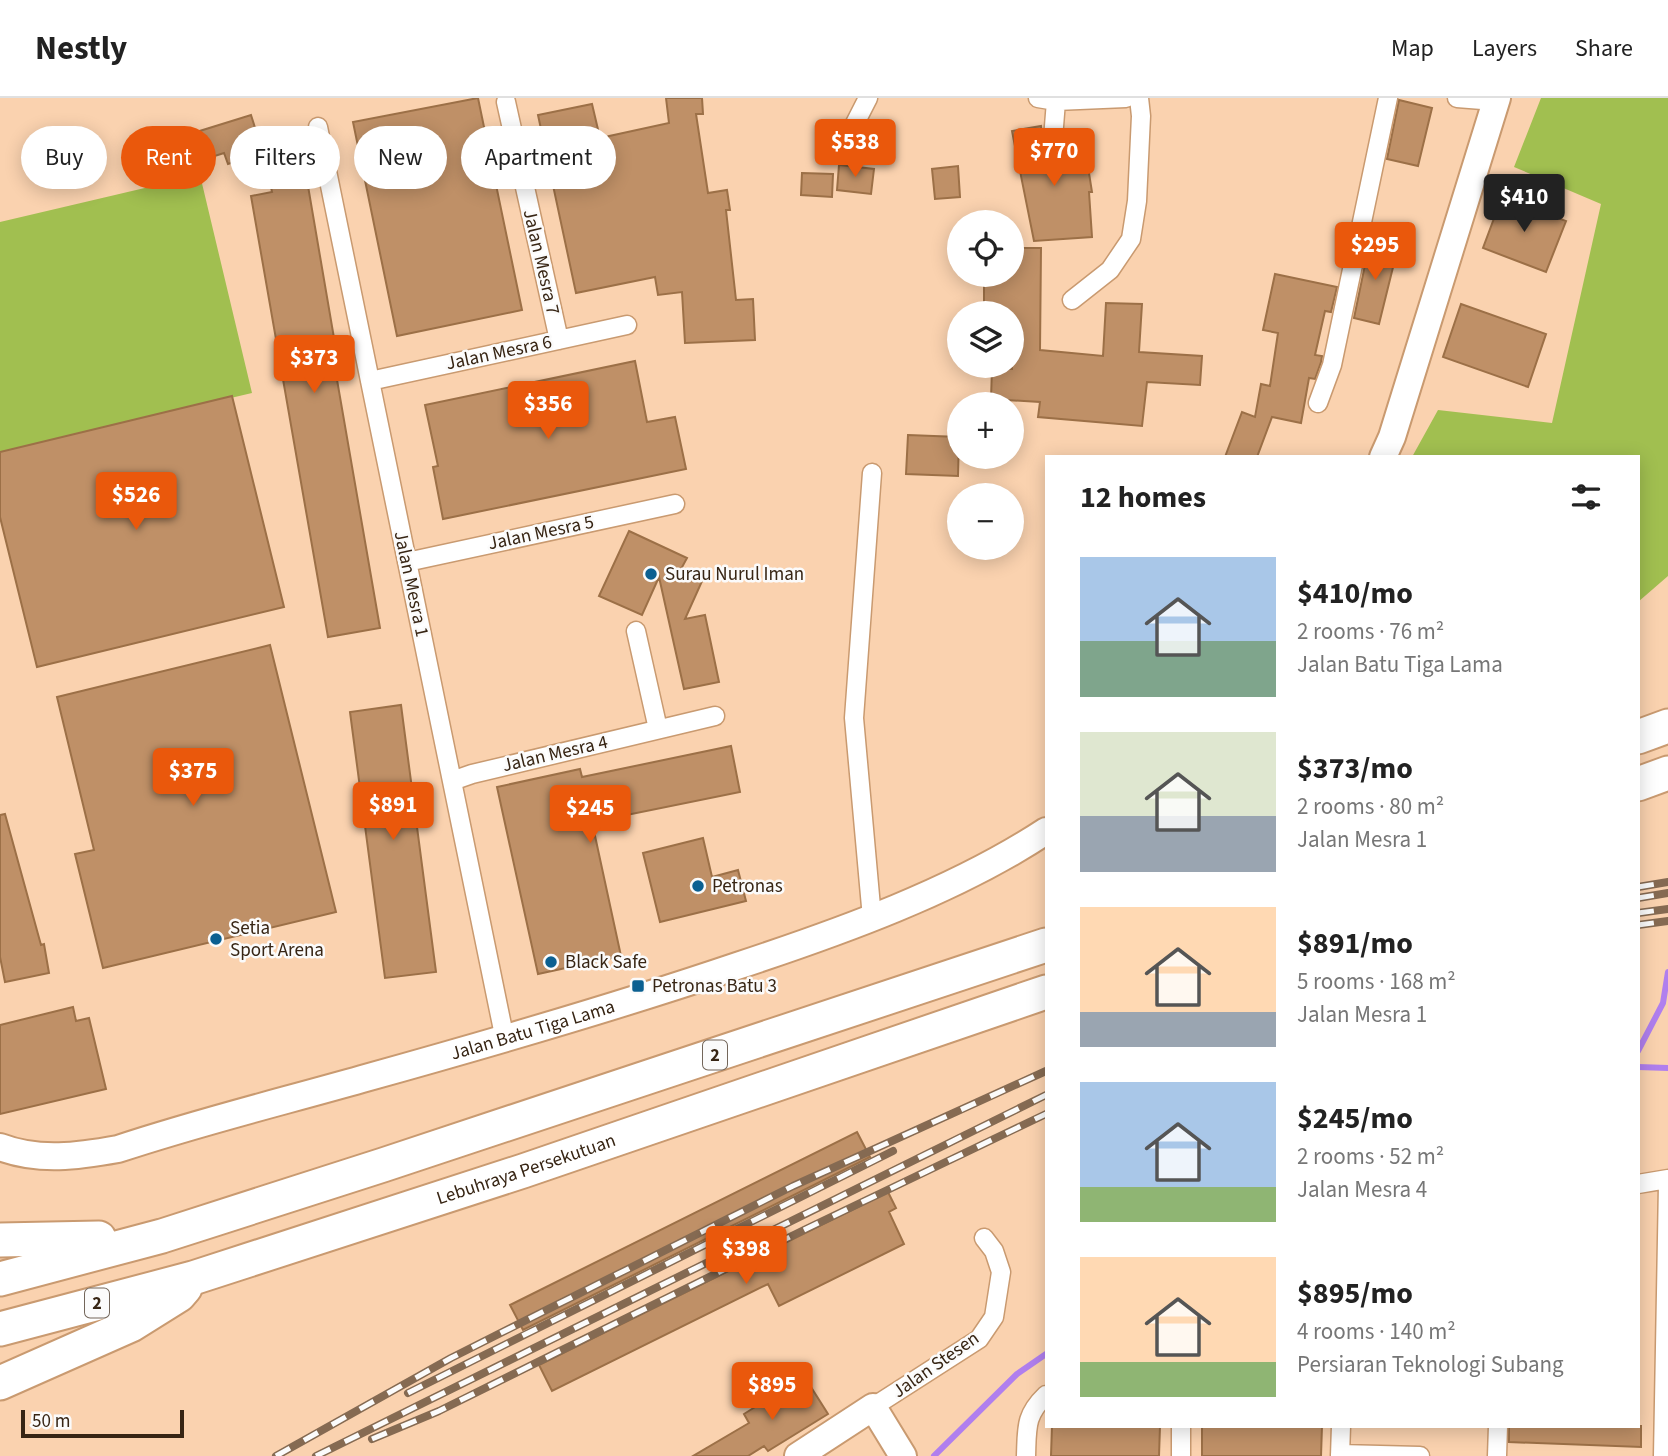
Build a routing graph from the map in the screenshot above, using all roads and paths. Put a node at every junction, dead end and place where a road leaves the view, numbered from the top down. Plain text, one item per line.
1 (868, 98) edge
2 (1038, 98) edge
3 (1126, 98) edge
4 (1139, 98) edge
5 (1388, 98) edge
6 (1457, 98) edge
7 (1496, 100) edge
8 (1056, 101) junction
9 (506, 102) dead end
10 (1054, 139) dead end
11 (845, 143) dead end
12 (331, 189) edge
13 (1072, 300) dead end
14 (627, 325) dead end
15 (559, 340) junction
16 (370, 382) junction
17 (1318, 403) dead end
18 (1384, 455) edge
19 (872, 473) dead end
20 (674, 504) dead end
21 (407, 562) junction
22 (636, 631) dead end
23 (715, 716) dead end
24 (1668, 726) edge
25 (658, 729) junction
26 (1640, 736) edge
27 (1668, 773) edge
28 (452, 781) junction
29 (1640, 783) edge
30 (1045, 832) edge
31 (872, 918) junction
32 (1045, 945) edge
33 (1045, 992) edge
34 (505, 1040) junction
35 (0, 1147) edge
36 (1668, 1182) edge
37 (1640, 1184) edge
38 (162, 1236) junction
39 (984, 1238) dead end
40 (0, 1240) edge
41 (193, 1278) junction
42 (0, 1279) edge
43 (0, 1329) edge
44 (0, 1383) edge
45 (1040, 1401) edge
46 (873, 1407) junction
47 (1181, 1428) edge
48 (1341, 1428) edge
49 (1498, 1428) edge
50 (898, 1449) edge
51 (1340, 1455) edge
52 (798, 1456) edge
53 (1026, 1456) edge
54 (1181, 1456) edge
55 (1420, 1456) edge
56 (1497, 1456) edge
57 (1663, 1456) edge

1 - 11 street
2 - 8 street
3 - 8 street
4 - 13 street
5 - 17 street
6 - 7 street
7 - 18 street
8 - 10 street
9 - 15 street, Jalan Mesra 7
12 - 16 street, Jalan Mesra 1
14 - 15 street, Jalan Mesra 6
15 - 16 street, Jalan Mesra 6
16 - 21 street, Jalan Mesra 1
19 - 31 street
20 - 21 street, Jalan Mesra 5
21 - 28 street, Jalan Mesra 1
22 - 25 street
23 - 25 street, Jalan Mesra 4
24 - 26 highway
25 - 28 street, Jalan Mesra 4
27 - 29 highway
28 - 34 street, Jalan Mesra 1
30 - 31 street, Jalan Batu Tiga Lama
31 - 34 street, Jalan Batu Tiga Lama
32 - 38 highway, 2
33 - 41 highway, Lebuhraya Persekutuan / 2
34 - 35 street, Jalan Batu Tiga Lama
36 - 37 street
36 - 57 street
38 - 40 highway
38 - 42 highway, 2
39 - 46 street, Jalan Stesen
41 - 43 highway, Lebuhraya Persekutuan / 2
41 - 44 highway
45 - 53 street
46 - 50 street
46 - 52 street
47 - 54 street
48 - 51 street
49 - 56 street
51 - 55 street

